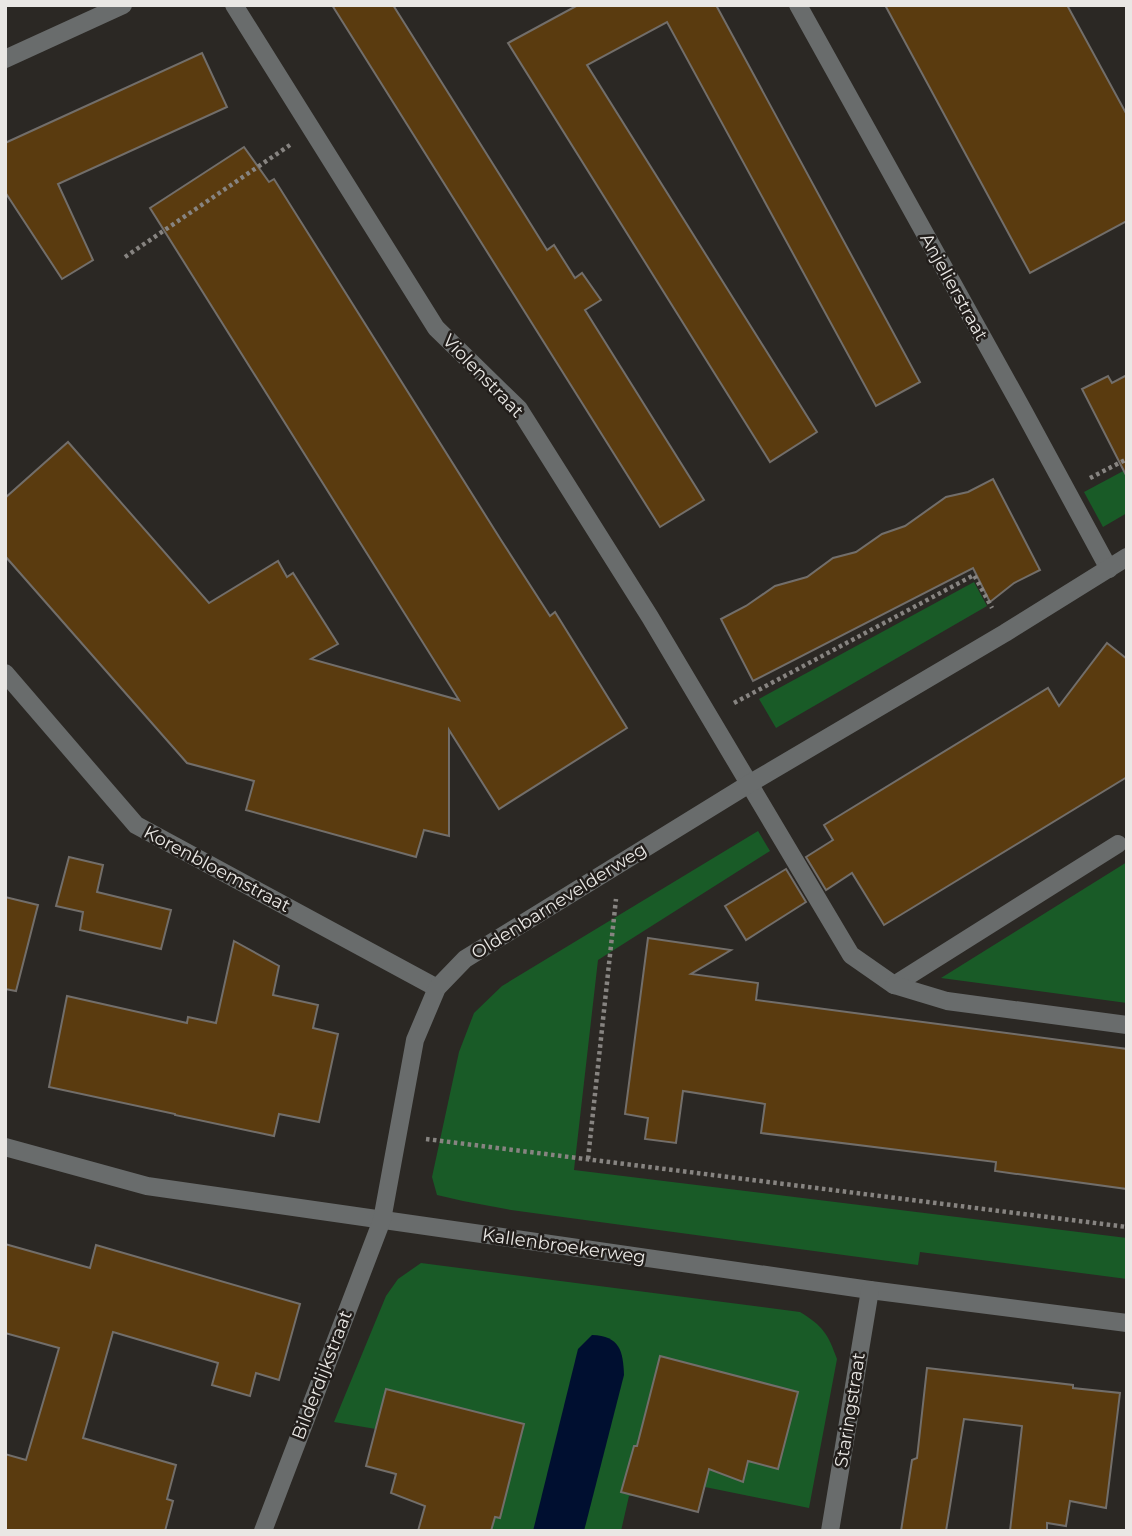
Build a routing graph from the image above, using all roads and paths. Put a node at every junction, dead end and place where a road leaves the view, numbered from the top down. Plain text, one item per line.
1 (123, 5) edge
2 (234, 5) edge
3 (798, 5) edge
4 (5, 59) edge
5 (312, 130) junction
6 (125, 257) dead end
7 (1127, 460) edge
8 (1066, 491) junction
9 (1127, 557) edge
10 (1109, 569) junction
11 (1005, 633) junction
12 (5, 673) edge
13 (709, 716) junction
14 (749, 784) junction
15 (1118, 844) dead end
16 (620, 864) junction
17 (894, 985) junction
18 (437, 988) junction
19 (1127, 1025) edge
20 (398, 1135) junction
21 (5, 1147) edge
22 (588, 1160) junction
23 (382, 1220) junction
24 (1127, 1227) edge
25 (870, 1290) junction
26 (1127, 1323) edge
27 (262, 1531) edge
28 (830, 1531) edge

1 - 4 street
2 - 5 street, Violenstraat
3 - 8 street, Anjelierstraat
5 - 6 path
5 - 13 street, Violenstraat
7 - 8 path
8 - 10 street, Anjelierstraat
9 - 10 street, Oldenbarnevelderweg
10 - 11 street, Oldenbarnevelderweg
11 - 13 path
11 - 14 street, Oldenbarnevelderweg
12 - 18 street, Korenbloemstraat
13 - 14 street, Violenstraat
14 - 16 street, Oldenbarnevelderweg
14 - 17 street
15 - 17 street
16 - 18 street, Oldenbarnevelderweg
16 - 22 path
17 - 19 street
18 - 20 street, Oldenbarnevelderweg
20 - 22 path
20 - 23 street, Oldenbarnevelderweg
21 - 23 street, Kallenbroekerweg
22 - 24 path
23 - 25 street, Kallenbroekerweg
23 - 27 street, Bilderdijkstraat
25 - 26 street, Kallenbroekerweg
25 - 28 street, Staringstraat

